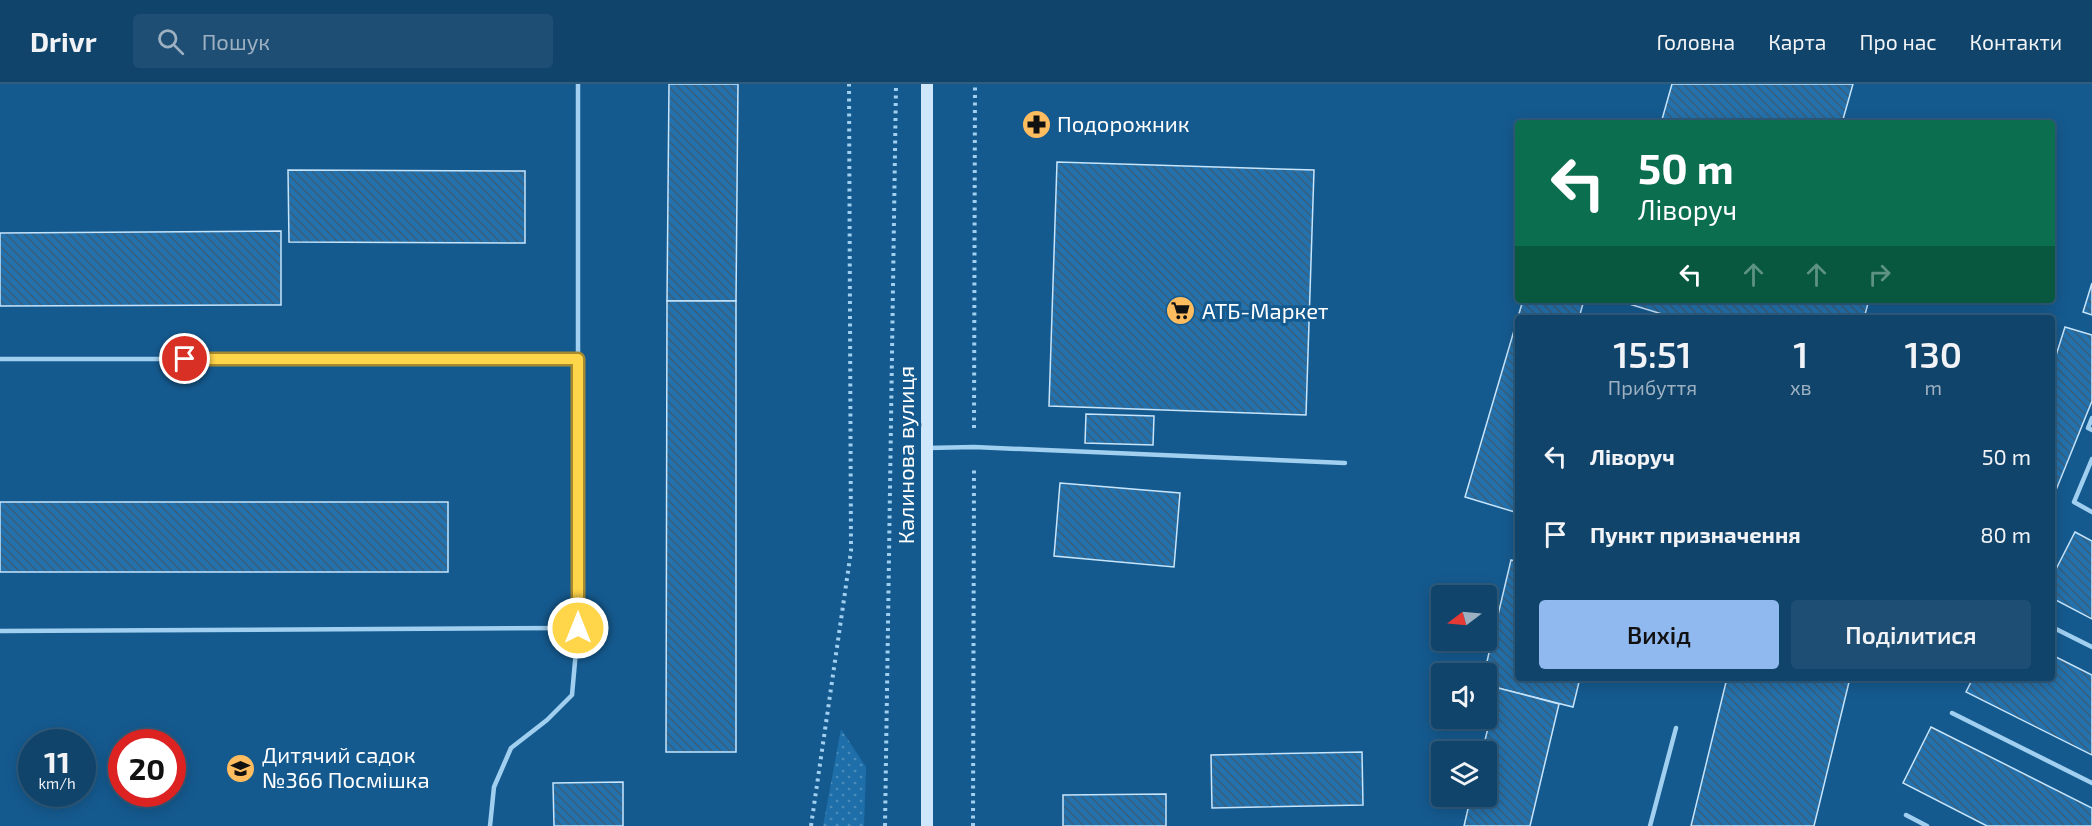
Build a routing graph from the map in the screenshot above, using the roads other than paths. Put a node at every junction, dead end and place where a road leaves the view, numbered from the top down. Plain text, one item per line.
1 (579, 84) edge
2 (927, 84) edge
3 (0, 359) edge
4 (578, 359) junction
5 (2092, 418) edge
6 (2092, 430) edge
7 (927, 448) junction
8 (2092, 459) edge
9 (1345, 463) dead end
10 (2092, 512) edge
11 (578, 628) junction
12 (2055, 628) edge
13 (0, 631) edge
14 (2092, 647) edge
15 (1952, 713) dead end
16 (1676, 728) dead end
17 (2092, 783) edge
18 (1906, 815) dead end
19 (490, 826) edge
20 (927, 826) edge
21 (1650, 826) edge
22 (1928, 826) edge

1 - 4 lane
2 - 7 main road, Калинова вулиця
3 - 4 lane
4 - 11 lane
5 - 6 lane
7 - 9 lane
7 - 20 main road, Калинова вулиця
8 - 10 lane
11 - 13 lane
11 - 19 lane
12 - 14 lane
15 - 17 lane
16 - 21 lane
18 - 22 lane

